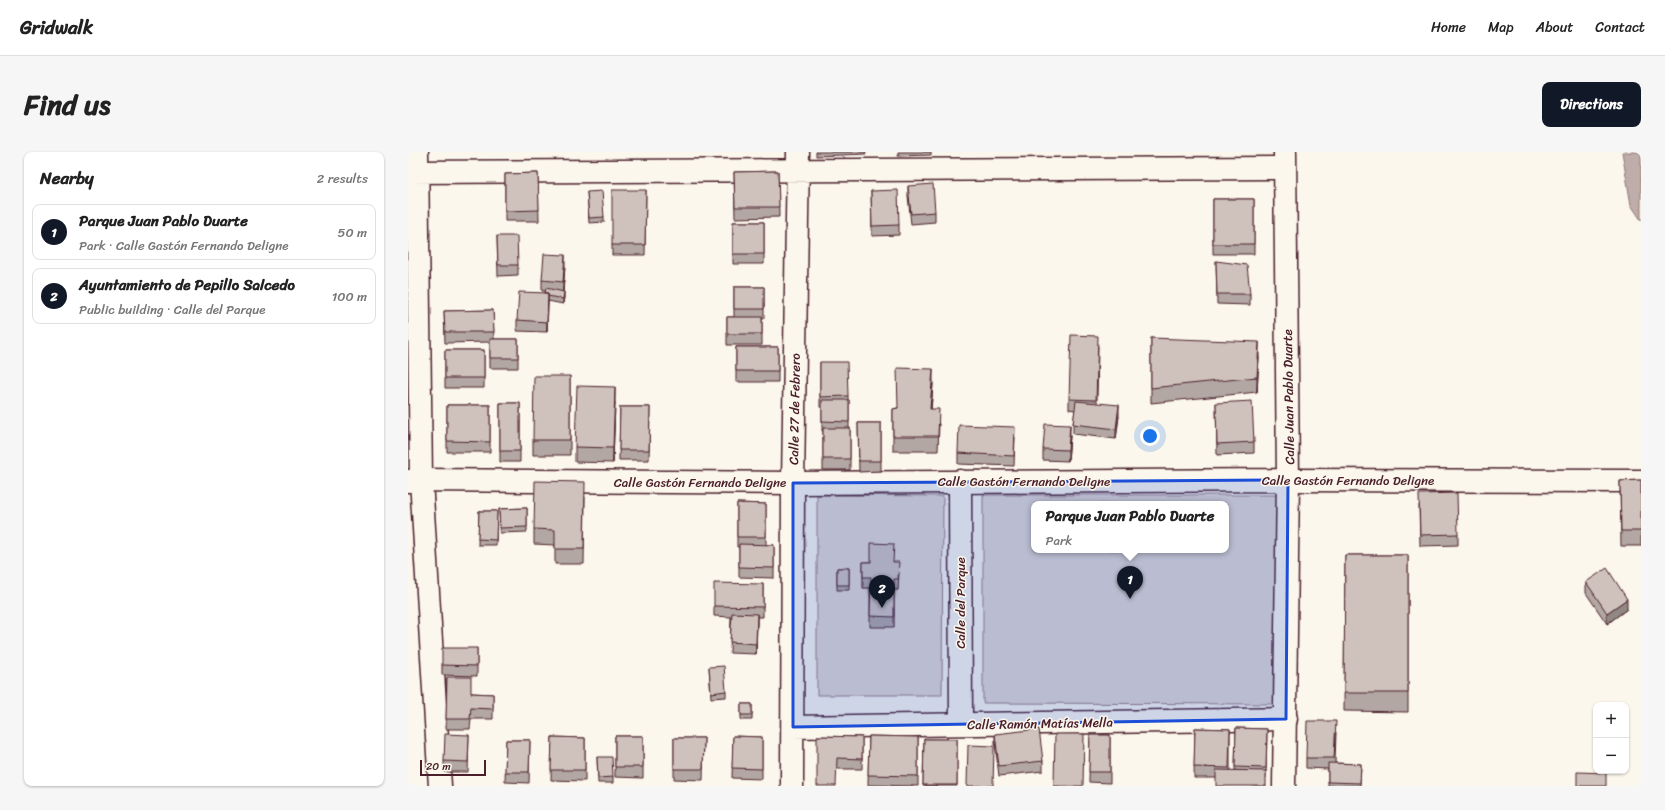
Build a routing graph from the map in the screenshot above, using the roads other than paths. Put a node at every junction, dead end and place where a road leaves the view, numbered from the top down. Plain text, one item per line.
1 (1285, 160) edge
2 (798, 161) edge
3 (985, 161) edge
4 (414, 165) edge
5 (1288, 480) junction
6 (415, 481) edge
7 (960, 481) junction
8 (1641, 481) edge
9 (793, 483) junction
10 (1286, 719) junction
11 (961, 724) junction
12 (793, 727) junction
13 (440, 786) edge
14 (792, 786) edge
15 (1284, 786) edge

1 - 3 street
1 - 5 street, Calle Juan Pablo Duarte
2 - 3 street
2 - 4 street
2 - 9 street, Calle 27 de Febrero
4 - 6 street
5 - 7 street, Calle Gastón Fernando Deligne
5 - 8 street, Calle Gastón Fernando Deligne
5 - 10 street, Calle Juan Pablo Duarte
6 - 9 street, Calle Gastón Fernando Deligne
6 - 13 street
7 - 9 street, Calle Gastón Fernando Deligne
7 - 11 street, Calle del Parque
9 - 12 street, Calle 27 de Febrero
10 - 11 street, Calle Ramón Matías Mella
10 - 15 street, Calle Juan Pablo Duarte
11 - 12 street, Calle Ramón Matías Mella
12 - 14 street, Calle 27 de Febrero

